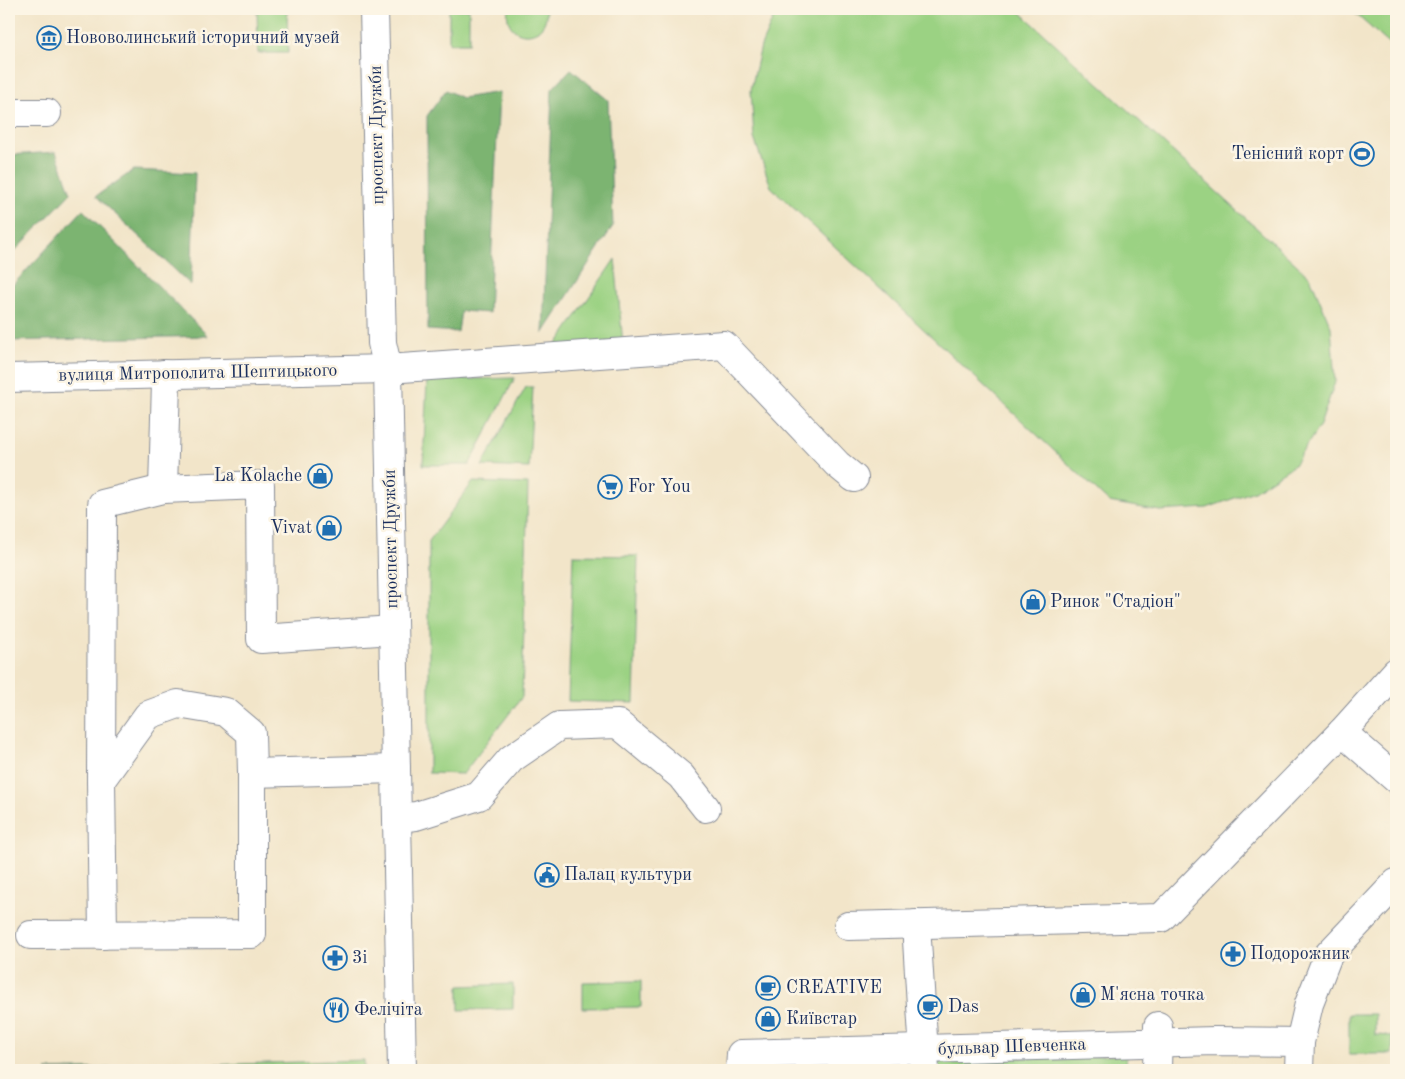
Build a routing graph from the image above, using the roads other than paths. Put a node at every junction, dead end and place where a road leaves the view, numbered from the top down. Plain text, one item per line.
1 (374, 9) edge
2 (9, 113) edge
3 (47, 113) dead end
4 (388, 369) junction
5 (164, 374) junction
6 (9, 378) edge
7 (854, 478) dead end
8 (164, 489) junction
9 (393, 630) junction
10 (1396, 672) edge
11 (1342, 732) junction
12 (396, 769) junction
13 (252, 773) junction
14 (1396, 779) edge
15 (101, 780) junction
16 (706, 808) dead end
17 (397, 818) junction
18 (1396, 883) edge
19 (916, 924) junction
20 (848, 926) dead end
21 (103, 935) junction
22 (30, 936) dead end
23 (1158, 1035) junction
24 (1300, 1042) junction
25 (925, 1060) edge
26 (741, 1062) edge
27 (402, 1070) edge
28 (1158, 1070) edge
29 (1299, 1070) edge

1 - 4 street, проспект Дружби
2 - 3 street
4 - 5 street, вулиця Митрополита Шептицького
4 - 7 street, вулиця Митрополита Шептицького
4 - 9 street, проспект Дружби
5 - 6 street, вулиця Митрополита Шептицького
5 - 8 street
8 - 9 street
8 - 15 street
9 - 12 street, проспект Дружби
10 - 11 street
11 - 14 street
11 - 19 street
12 - 13 street
12 - 17 street, проспект Дружби
13 - 15 street
13 - 21 street
15 - 21 street
16 - 17 street
17 - 27 street, проспект Дружби
18 - 24 street
19 - 20 street
19 - 25 street
21 - 22 street
23 - 24 street, бульвар Шевченка
23 - 25 street, бульвар Шевченка
23 - 28 street
24 - 29 street
25 - 26 street, бульвар Шевченка

